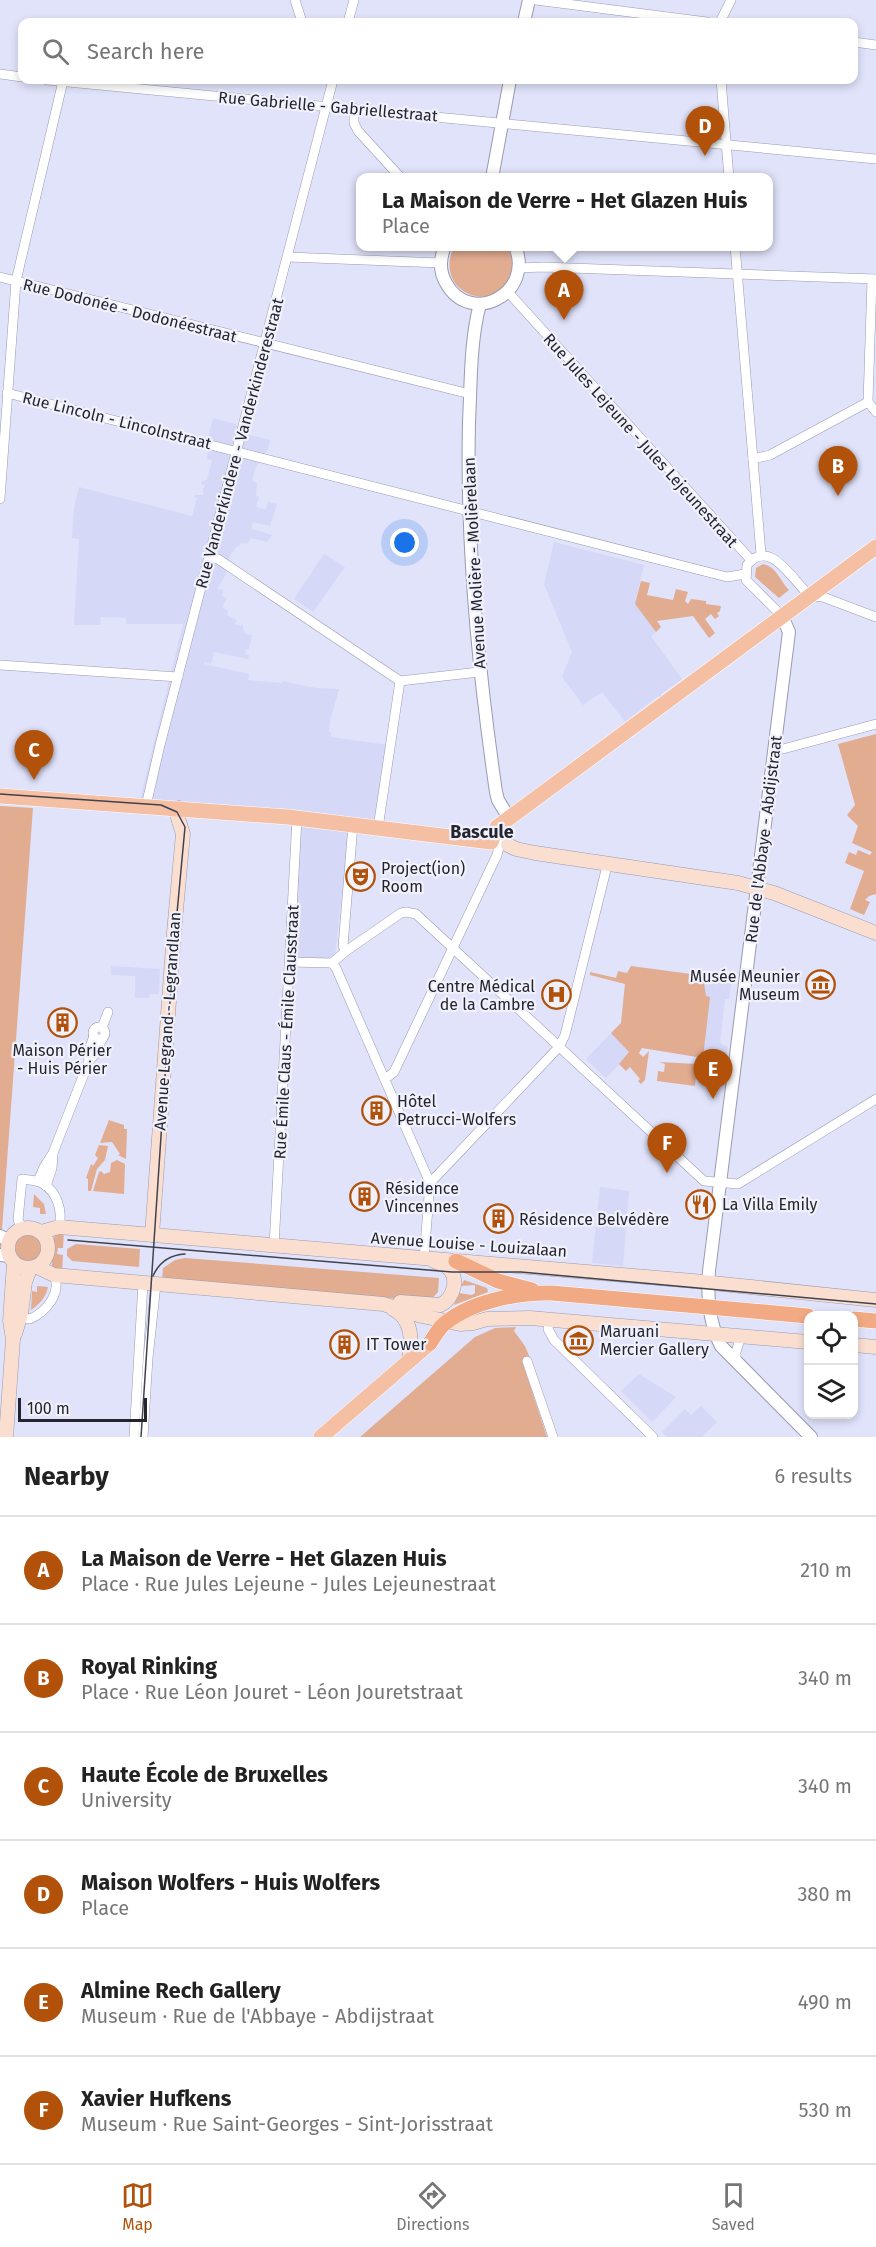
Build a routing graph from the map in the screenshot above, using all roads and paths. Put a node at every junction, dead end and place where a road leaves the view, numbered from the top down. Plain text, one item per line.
1 (295, 0) edge
2 (354, 0) edge
3 (529, 0) edge
4 (536, 0) edge
5 (731, 0) edge
6 (302, 18) edge
7 (349, 18) edge
8 (525, 18) edge
9 (676, 18) edge
10 (722, 18) edge
11 (858, 43) edge
12 (876, 45) edge
13 (0, 74) edge
14 (18, 76) edge
15 (62, 84) edge
16 (96, 84) edge
17 (332, 84) edge
18 (509, 84) edge
19 (721, 84) edge
20 (326, 105) junction
21 (354, 108) junction
22 (502, 122) junction
23 (726, 144) junction
24 (876, 159) edge
25 (396, 173) edge
26 (493, 173) edge
27 (729, 173) edge
28 (444, 251) edge
29 (516, 251) edge
30 (735, 251) edge
31 (288, 257) junction
32 (441, 263) junction
33 (519, 268) junction
34 (737, 273) junction
35 (0, 277) edge
36 (874, 279) edge
37 (16, 281) junction
38 (508, 292) junction
39 (480, 304) junction
40 (265, 344) junction
41 (7, 393) junction
42 (470, 394) junction
43 (868, 402) junction
44 (876, 412) edge
45 (237, 451) junction
46 (753, 459) junction
47 (0, 499) edge
48 (470, 511) junction
49 (876, 547) edge
50 (761, 554) junction
51 (209, 557) junction
52 (751, 560) junction
53 (745, 574) junction
54 (810, 596) junction
55 (782, 616) junction
56 (876, 617) edge
57 (0, 665) edge
58 (479, 672) junction
59 (178, 677) junction
60 (400, 681) junction
61 (876, 724) edge
62 (776, 748) junction
63 (0, 796) edge
64 (146, 806) junction
65 (179, 808) junction
66 (297, 818) junction
67 (509, 818) junction
68 (352, 825) junction
69 (378, 828) junction
70 (500, 843) junction
71 (608, 862) junction
72 (756, 888) junction
73 (876, 933) edge
74 (454, 950) junction
75 (346, 951) junction
76 (291, 962) junction
77 (332, 963) junction
78 (108, 1012) dead end
79 (559, 1047) junction
80 (385, 1079) junction
81 (876, 1099) edge
82 (430, 1182) junction
83 (42, 1183) junction
84 (720, 1183) junction
85 (59, 1227) junction
86 (23, 1228) junction
87 (41, 1232) junction
88 (152, 1235) junction
89 (5, 1238) edge
90 (274, 1246) junction
91 (8, 1258) edge
92 (427, 1259) junction
93 (456, 1261) junction
94 (34, 1268) junction
95 (54, 1275) junction
96 (150, 1283) junction
97 (709, 1284) junction
98 (541, 1293) junction
99 (876, 1300) edge
100 (383, 1304) junction
101 (710, 1310) junction
102 (21, 1314) junction
103 (804, 1316) edge
104 (549, 1319) junction
105 (858, 1320) edge
106 (804, 1322) edge
107 (876, 1322) edge
108 (454, 1323) junction
109 (858, 1327) edge
110 (876, 1329) edge
111 (715, 1334) junction
112 (741, 1336) junction
113 (13, 1339) junction
114 (804, 1342) edge
115 (430, 1343) joint
116 (858, 1345) edge
117 (876, 1347) edge
118 (409, 1360) junction
119 (527, 1361) dead end
120 (736, 1361) junction
121 (6, 1437) edge
122 (134, 1437) edge
123 (143, 1437) edge
124 (321, 1437) edge
125 (553, 1437) edge
126 (652, 1437) edge
127 (811, 1437) edge

1 - 6 street
2 - 7 street
3 - 8 street
4 - 9 street
5 - 10 street
11 - 12 street
13 - 14 street
15 - 37 street
16 - 20 street, Rue Gabrielle - Gabriellestraat
17 - 20 street, Rue Vanderkindere - Vanderkinderestraat
18 - 22 street
19 - 23 street
20 - 21 street, Rue Gabrielle - Gabriellestraat
20 - 31 street, Rue Vanderkindere - Vanderkinderestraat
21 - 22 street, Rue Gabrielle - Gabriellestraat
21 - 25 street
22 - 23 street, Rue Gabrielle - Gabriellestraat
22 - 26 street
23 - 24 street, Rue Gabrielle - Gabriellestraat
23 - 27 street
28 - 32 street
29 - 33 street
30 - 34 street
31 - 32 street
31 - 40 street, Rue Vanderkindere - Vanderkinderestraat
32 - 39 street
33 - 34 street
33 - 38 street
34 - 36 street
34 - 46 street
35 - 37 street, Rue Dodonée - Dodonéestraat
36 - 43 street
37 - 40 street, Rue Dodonée - Dodonéestraat
37 - 41 street
38 - 39 street
38 - 52 street, Rue Jules Lejeune - Jules Lejeunestraat
39 - 42 street, Avenue Molière - Molièrelaan
40 - 42 street, Rue Dodonée - Dodonéestraat
40 - 45 street, Rue Vanderkindere - Vanderkinderestraat
41 - 45 street, Rue Lincoln - Lincolnstraat
41 - 47 street
42 - 48 street, Avenue Molière - Molièrelaan
43 - 44 street
43 - 46 street
45 - 48 street, Rue Lincoln - Lincolnstraat
45 - 51 street, Rue Vanderkindere - Vanderkinderestraat
46 - 50 street
48 - 53 street, Rue Lincoln - Lincolnstraat
48 - 58 street, Avenue Molière - Molièrelaan
49 - 54 main road
50 - 52 street
50 - 54 street
51 - 59 street, Rue Vanderkindere - Vanderkinderestraat
51 - 60 street
52 - 53 street
53 - 55 street
54 - 55 main road
54 - 56 street
55 - 62 street, Rue de l'Abbaye - Abdijstraat
55 - 67 main road
57 - 59 street
58 - 60 street
58 - 67 street, Avenue Molière - Molièrelaan
59 - 64 street, Rue Vanderkindere - Vanderkinderestraat
60 - 69 street
61 - 62 street
62 - 72 street, Rue de l'Abbaye - Abdijstraat
63 - 64 main road
64 - 65 main road
65 - 66 main road
65 - 88 main road, Avenue Legrand - Legrandlaan
66 - 68 main road
66 - 76 street, Rue Émile Claus - Émile Clausstraat
67 - 70 main road
68 - 69 main road
68 - 75 street
69 - 70 main road
70 - 71 main road
70 - 74 street
71 - 72 main road
71 - 79 street
72 - 73 main road
72 - 84 street, Rue de l'Abbaye - Abdijstraat
74 - 75 street
74 - 79 street
74 - 80 street
75 - 77 street
76 - 77 street
76 - 90 street, Rue Émile Claus - Émile Clausstraat
77 - 80 street
78 - 83 street
79 - 82 street
79 - 84 street
80 - 82 street
81 - 84 street
82 - 92 street
83 - 85 street
83 - 86 street
84 - 97 street, Rue de l'Abbaye - Abdijstraat
85 - 87 main road, Avenue Louise - Louizalaan
85 - 88 main road, Avenue Louise - Louizalaan
86 - 87 main road
86 - 89 main road
87 - 94 main road
88 - 90 main road, Avenue Louise - Louizalaan
89 - 91 main road
90 - 92 main road, Avenue Louise - Louizalaan
91 - 94 main road
91 - 113 main road
92 - 93 main road, Avenue Louise - Louizalaan
92 - 100 main road
93 - 97 main road, Avenue Louise - Louizalaan
93 - 98 highway
94 - 95 main road
94 - 102 main road
95 - 96 main road
95 - 102 street
96 - 100 main road
96 - 122 street
96 - 123 street
97 - 99 main road, Avenue Louise - Louizalaan
97 - 101 street, Rue de l'Abbaye - Abdijstraat
98 - 101 highway
98 - 108 highway
100 - 108 main road
100 - 118 main road
101 - 103 highway
101 - 106 highway
101 - 108 highway
101 - 111 street, Rue de l'Abbaye - Abdijstraat
102 - 113 main road
104 - 108 main road
104 - 111 main road
104 - 126 street
105 - 107 highway
108 - 115 highway
109 - 110 highway
111 - 112 main road
111 - 120 street
112 - 114 main road
112 - 120 street
113 - 121 main road
115 - 118 main road
116 - 117 main road
118 - 124 main road
119 - 125 street
120 - 127 street

